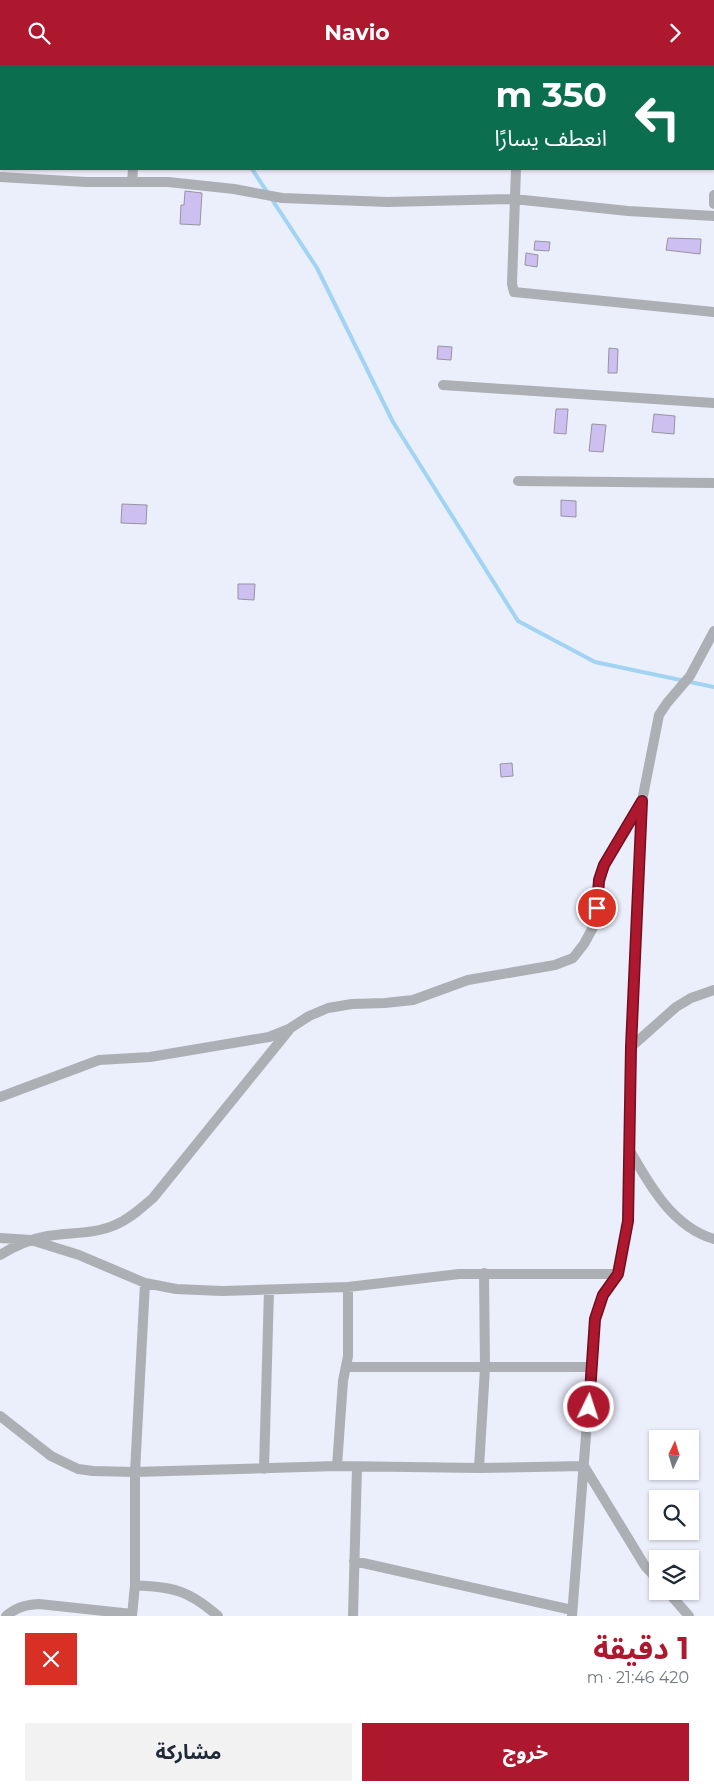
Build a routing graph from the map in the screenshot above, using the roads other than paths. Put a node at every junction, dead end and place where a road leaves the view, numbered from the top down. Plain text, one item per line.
1 (133, 170) edge
2 (516, 170) edge
3 (0, 177) edge
4 (132, 182) junction
5 (714, 195) edge
6 (514, 199) junction
7 (714, 204) edge
8 (714, 216) edge
9 (714, 312) edge
10 (442, 385) dead end
11 (714, 403) edge
12 (518, 481) dead end
13 (714, 483) edge
14 (714, 631) edge
15 (642, 801) junction
16 (714, 990) edge
17 (289, 1029) junction
18 (631, 1047) junction
19 (0, 1097) edge
20 (630, 1150) junction
21 (0, 1238) edge
22 (714, 1239) edge
23 (31, 1241) junction
24 (0, 1255) edge
25 (484, 1273) junction
26 (618, 1274) junction
27 (145, 1283) junction
28 (348, 1287) junction
29 (270, 1290) junction
30 (346, 1367) junction
31 (485, 1367) junction
32 (592, 1367) junction
33 (0, 1416) edge
34 (337, 1466) junction
35 (584, 1466) junction
36 (357, 1467) junction
37 (479, 1468) junction
38 (264, 1469) junction
39 (135, 1471) junction
40 (354, 1561) junction
41 (649, 1570) edge
42 (134, 1585) junction
43 (675, 1600) edge
44 (572, 1613) edge
45 (132, 1615) edge
46 (216, 1615) edge
47 (6, 1616) edge
48 (353, 1616) edge
49 (689, 1616) edge

1 - 4 street
2 - 6 street
3 - 4 street
4 - 6 street
5 - 7 street
6 - 8 street
6 - 9 street
10 - 11 street
12 - 13 street
14 - 15 street
15 - 17 street
15 - 18 street
16 - 18 street
17 - 19 street
17 - 23 street
18 - 20 street
20 - 22 street
20 - 26 street
21 - 23 street
23 - 24 street
23 - 27 street
25 - 26 street
25 - 28 street
25 - 31 street
26 - 32 street
27 - 29 street
27 - 39 street
28 - 29 street
28 - 30 street
29 - 38 street
30 - 31 street
30 - 34 street
31 - 32 street
31 - 37 street
32 - 35 street
33 - 39 street
34 - 36 street
34 - 38 street
35 - 37 street
35 - 41 street
35 - 44 street
36 - 37 street
36 - 40 street
38 - 39 street
39 - 42 street
40 - 44 street
40 - 48 street
42 - 45 street
42 - 46 street
43 - 49 street
45 - 47 street

